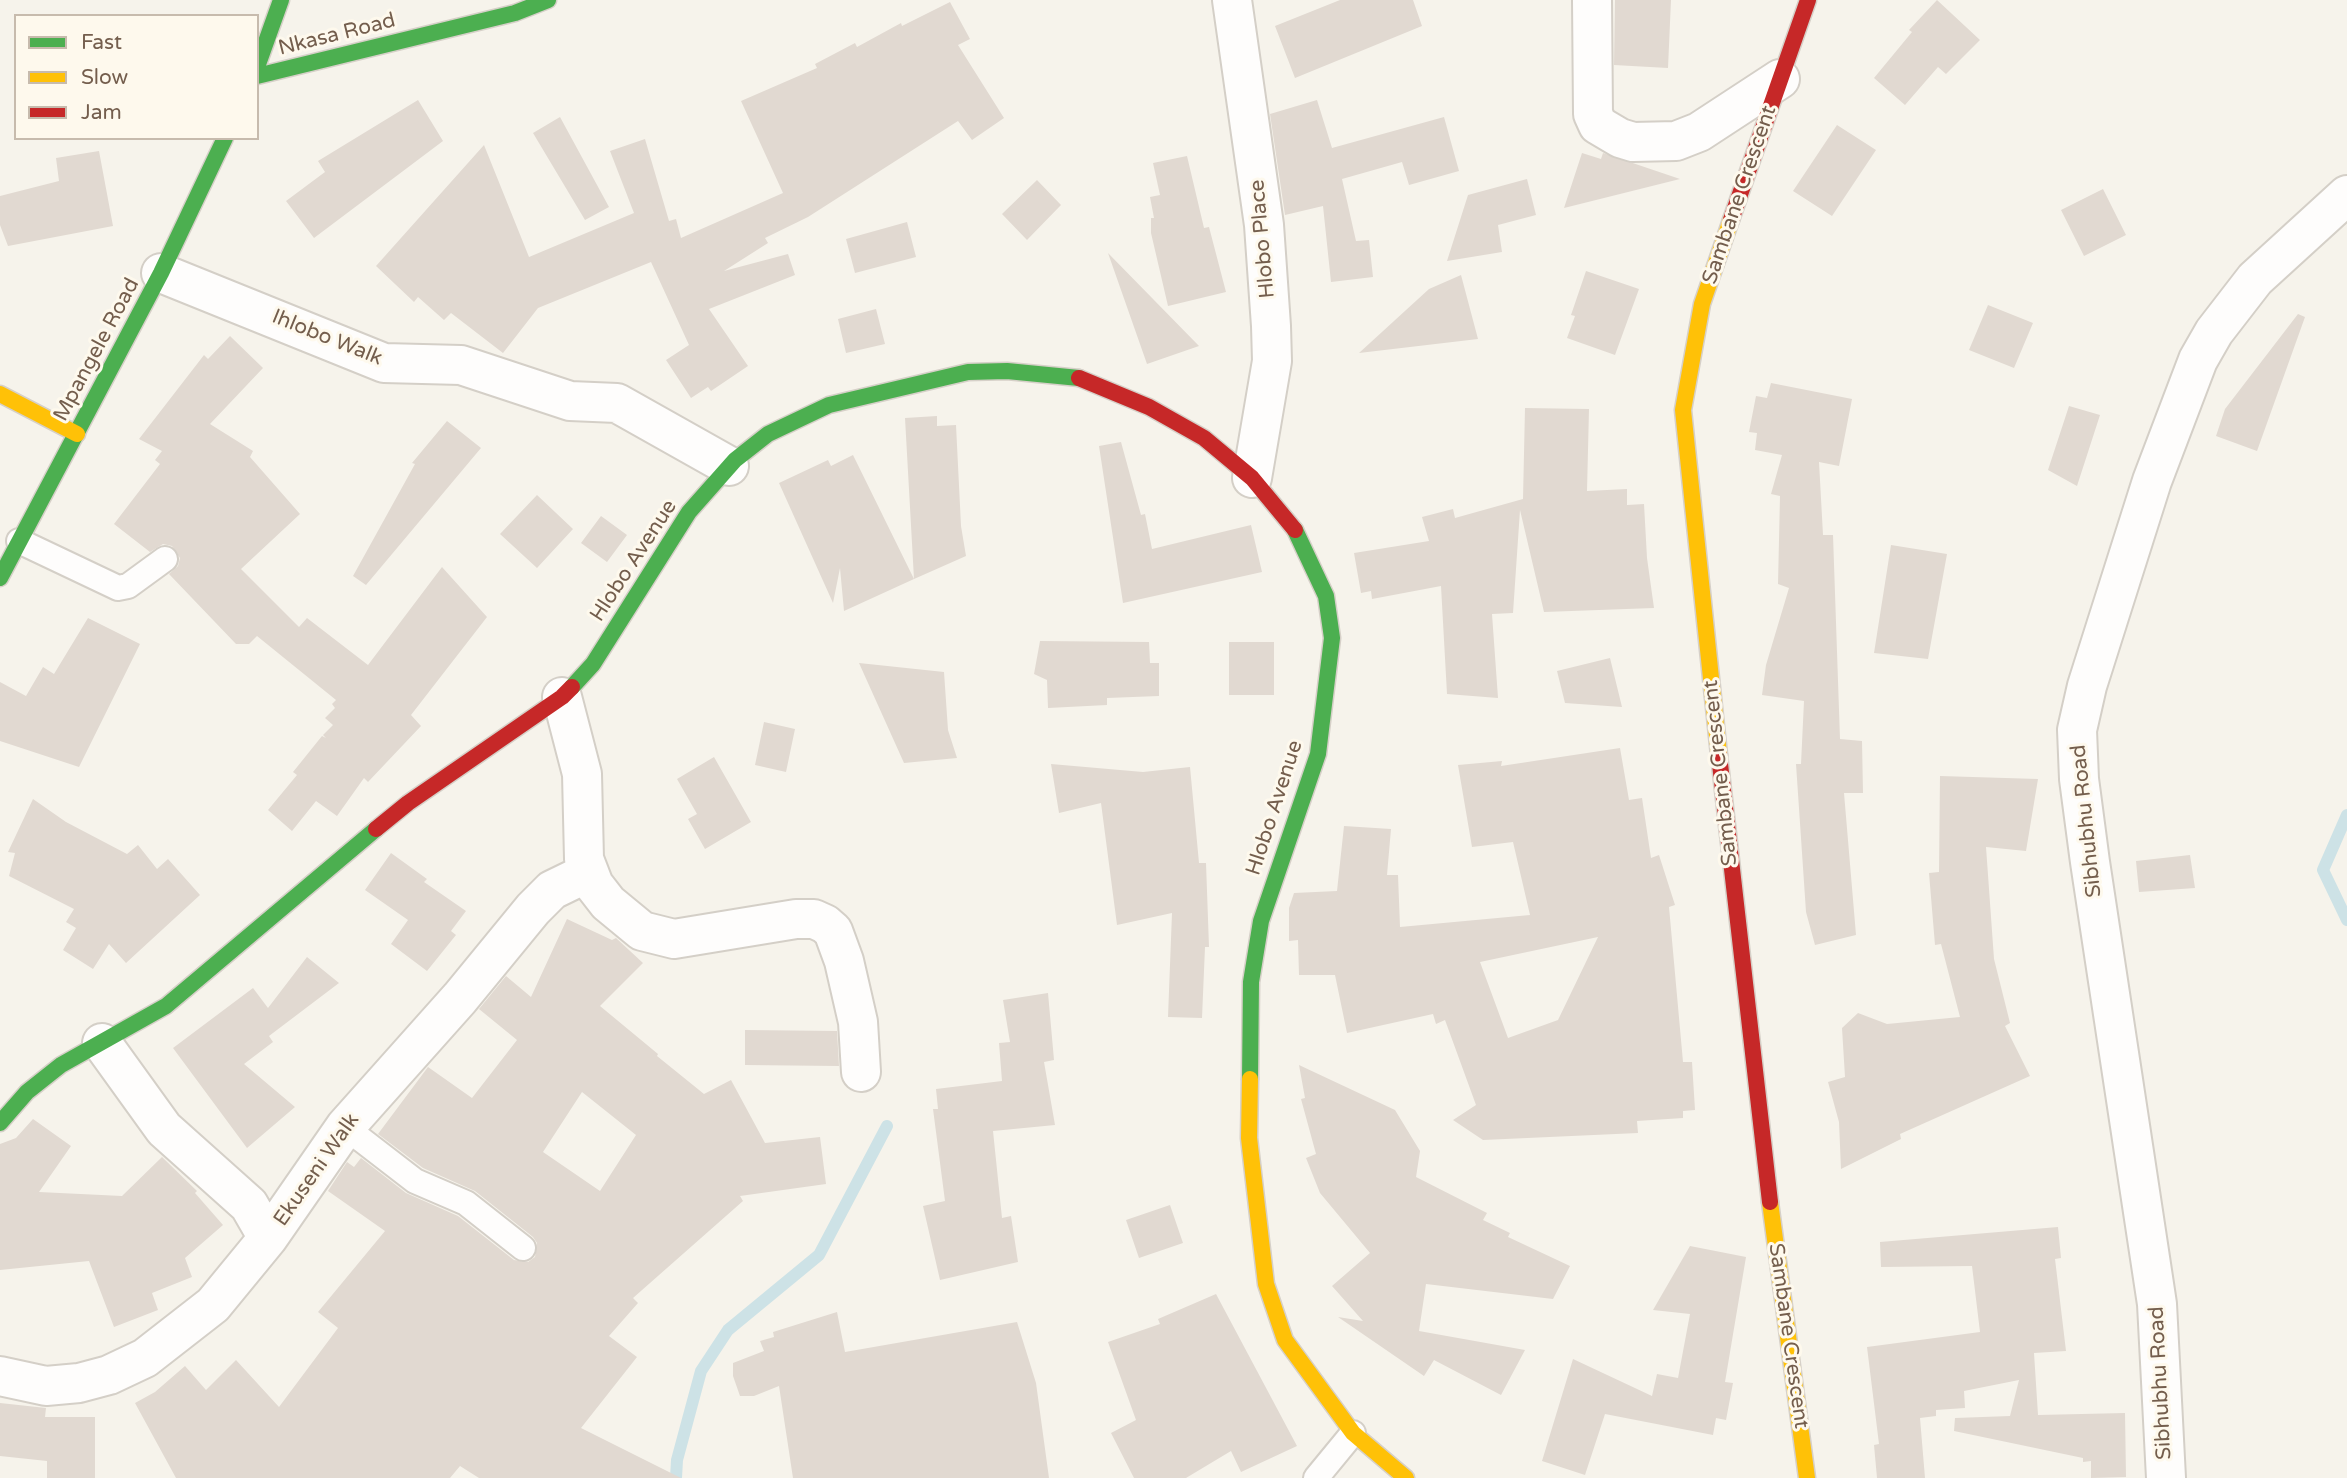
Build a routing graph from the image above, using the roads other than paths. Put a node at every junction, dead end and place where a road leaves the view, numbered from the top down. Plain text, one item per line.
1 (281, 0) edge
2 (548, 0) edge
3 (1232, 0) edge
4 (1592, 0) edge
5 (1808, 0) edge
6 (259, 61) edge
7 (259, 76) edge
8 (1780, 79) junction
9 (224, 140) edge
10 (2347, 195) edge
11 (161, 273) junction
12 (0, 394) edge
13 (77, 434) junction
14 (729, 466) junction
15 (1252, 478) junction
16 (19, 541) junction
17 (165, 559) dead end
18 (0, 578) edge
19 (562, 698) junction
20 (589, 872) junction
21 (102, 1043) junction
22 (861, 1072) dead end
23 (0, 1123) edge
24 (345, 1127) junction
25 (268, 1238) junction
26 (523, 1248) dead end
27 (0, 1376) edge
28 (1353, 1433) junction
29 (1316, 1478) edge
30 (1406, 1478) edge
31 (1807, 1478) edge
32 (2166, 1478) edge

1 - 6 street
2 - 7 street, Nkasa Road
3 - 15 street, Hlobo Place
4 - 8 street, Sambane Crescent
5 - 8 street, Sambane Crescent
8 - 31 street, Sambane Crescent
9 - 11 street, Mpangele Road
10 - 32 street, Sibhubhu Road
11 - 13 street, Mpangele Road
11 - 14 street, Ihlobo Walk
12 - 13 street
13 - 16 street, Mpangele Road
14 - 15 street, Hlobo Avenue
14 - 19 street, Hlobo Avenue
15 - 28 street, Hlobo Avenue
16 - 17 lane
16 - 18 street, Mpangele Road
19 - 20 street
19 - 21 street
20 - 22 street
20 - 24 street, Ekuseni Walk
21 - 23 street
21 - 25 street
24 - 25 street, Ekuseni Walk
24 - 26 lane
25 - 27 street, Ekuseni Walk
28 - 29 lane
28 - 30 street, Hlobo Avenue

